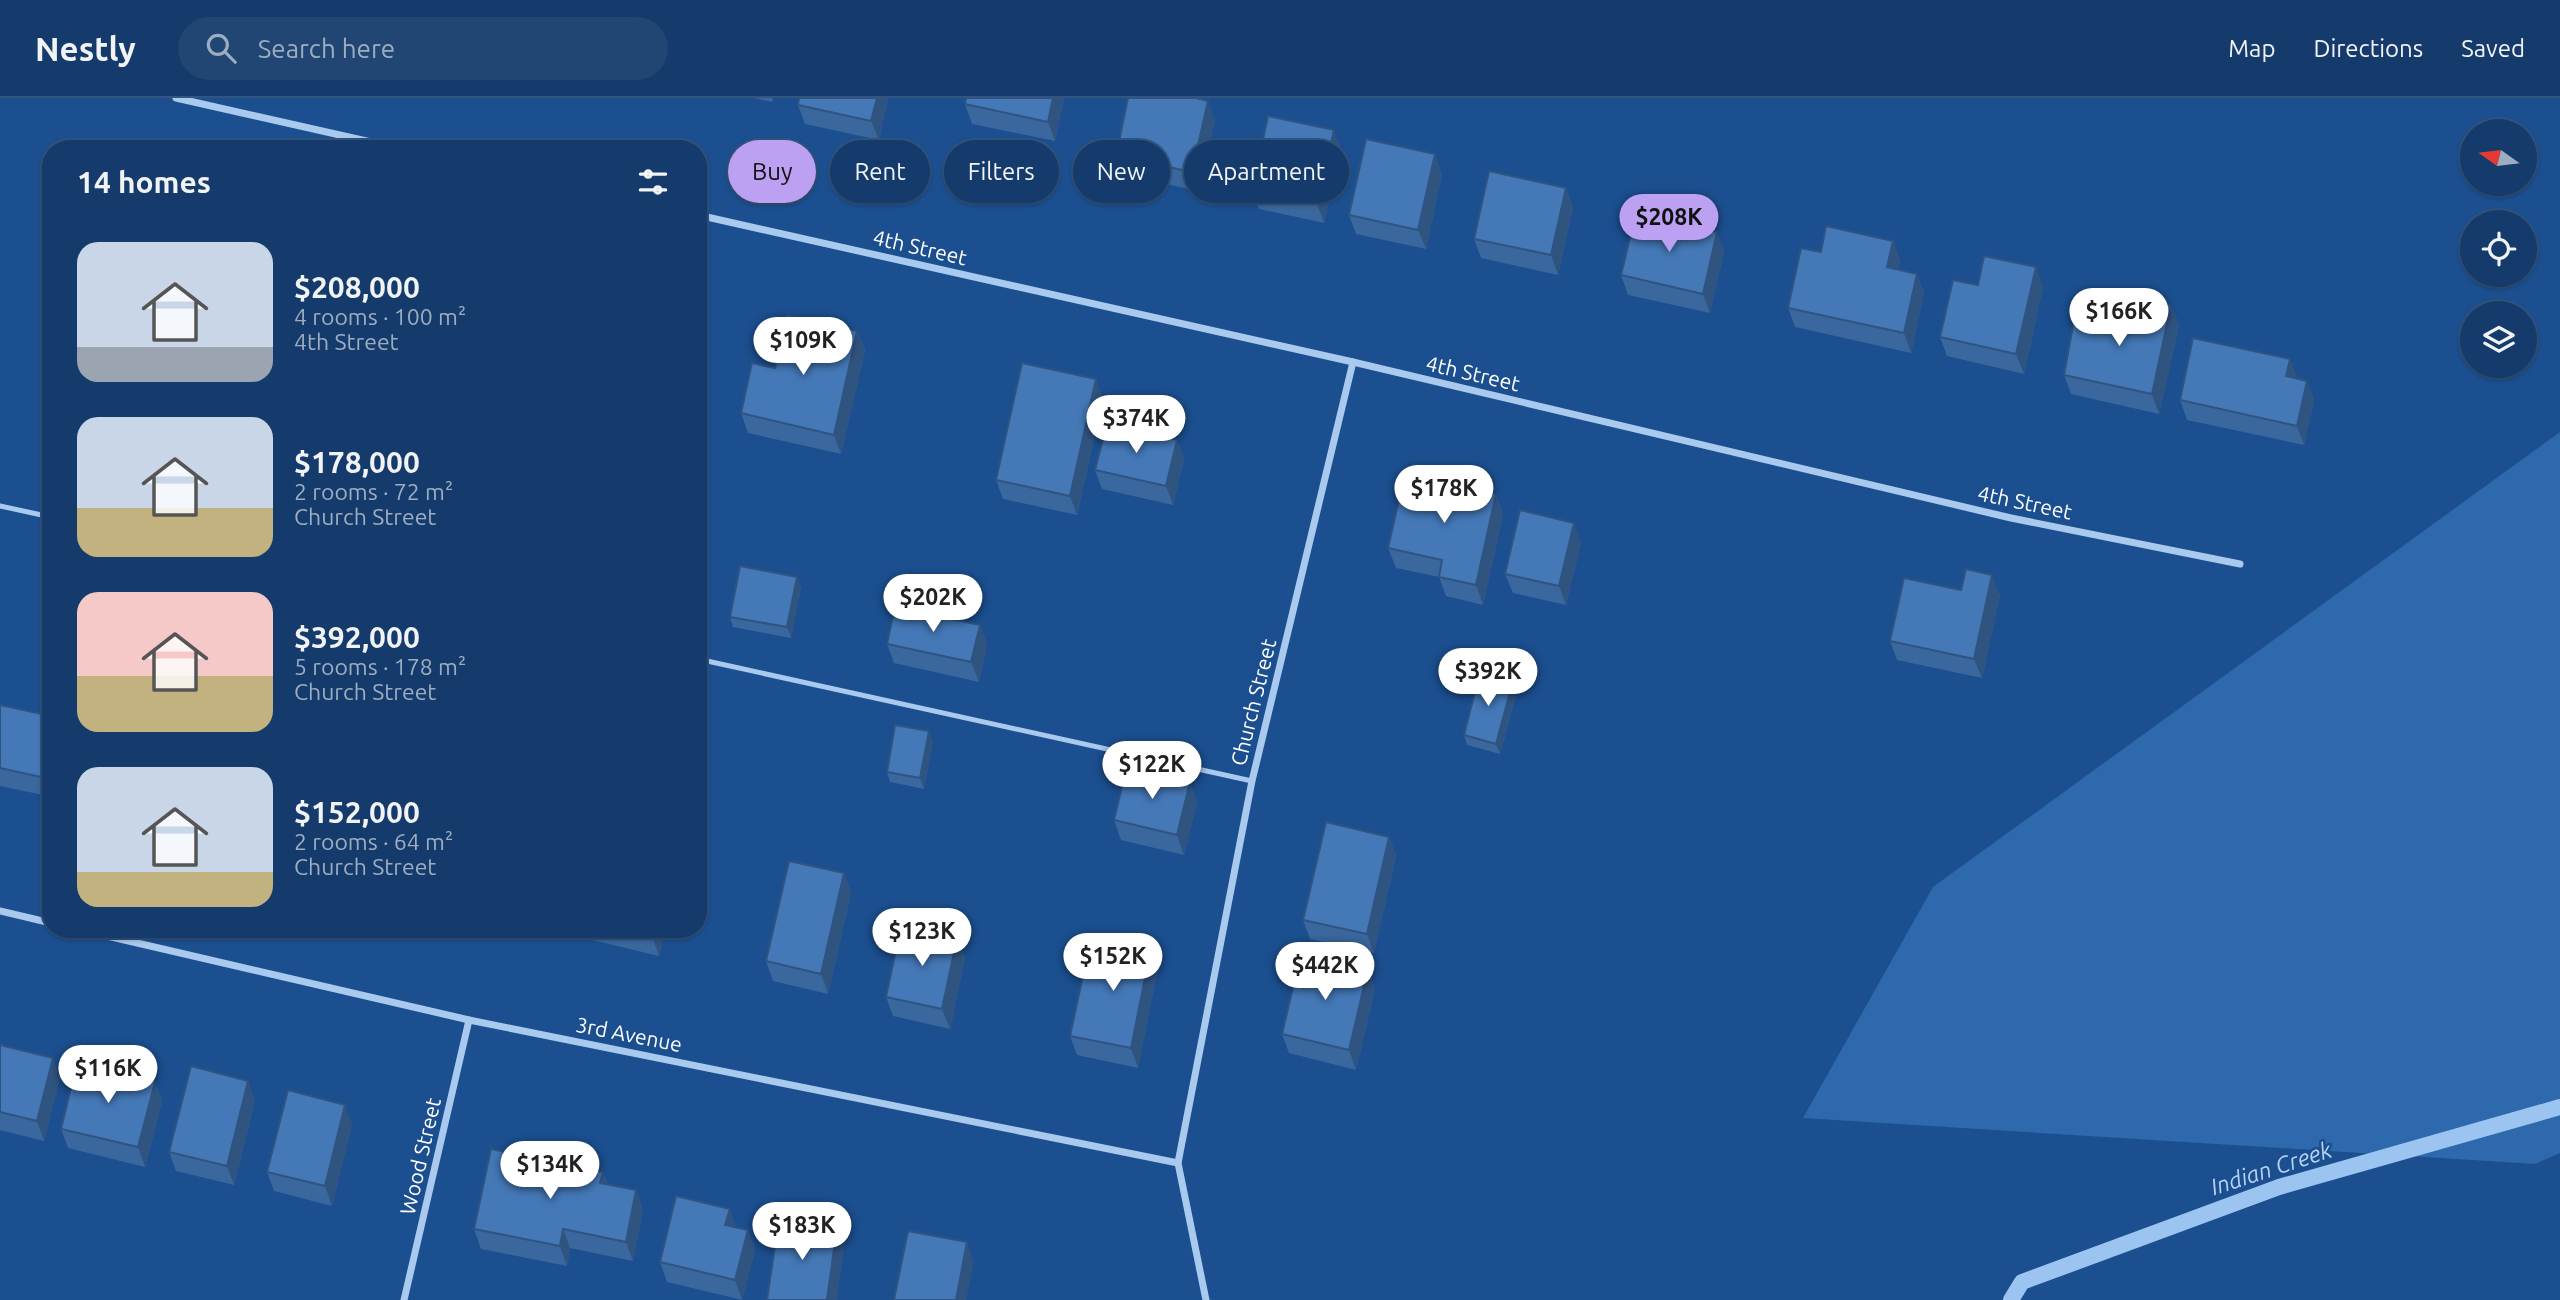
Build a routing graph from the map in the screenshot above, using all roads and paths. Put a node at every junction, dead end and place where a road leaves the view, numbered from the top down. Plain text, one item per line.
1 (176, 98) edge
2 (362, 140) edge
3 (707, 217) edge
4 (1353, 362) junction
5 (0, 506) edge
6 (42, 515) edge
7 (2239, 564) dead end
8 (707, 661) edge
9 (1252, 781) junction
10 (0, 911) edge
11 (42, 921) edge
12 (116, 938) edge
13 (469, 1020) junction
14 (1178, 1163) junction
15 (404, 1300) edge
16 (1206, 1300) edge

1 - 2 street
3 - 4 street, 4th Street
4 - 7 street, 4th Street
4 - 9 street, Church Street
5 - 6 lane
8 - 9 lane
9 - 14 street, Church Street
10 - 11 street
12 - 13 street, 3rd Avenue
13 - 14 street, 3rd Avenue
13 - 15 street, Wood Street
14 - 16 street, Church Street

